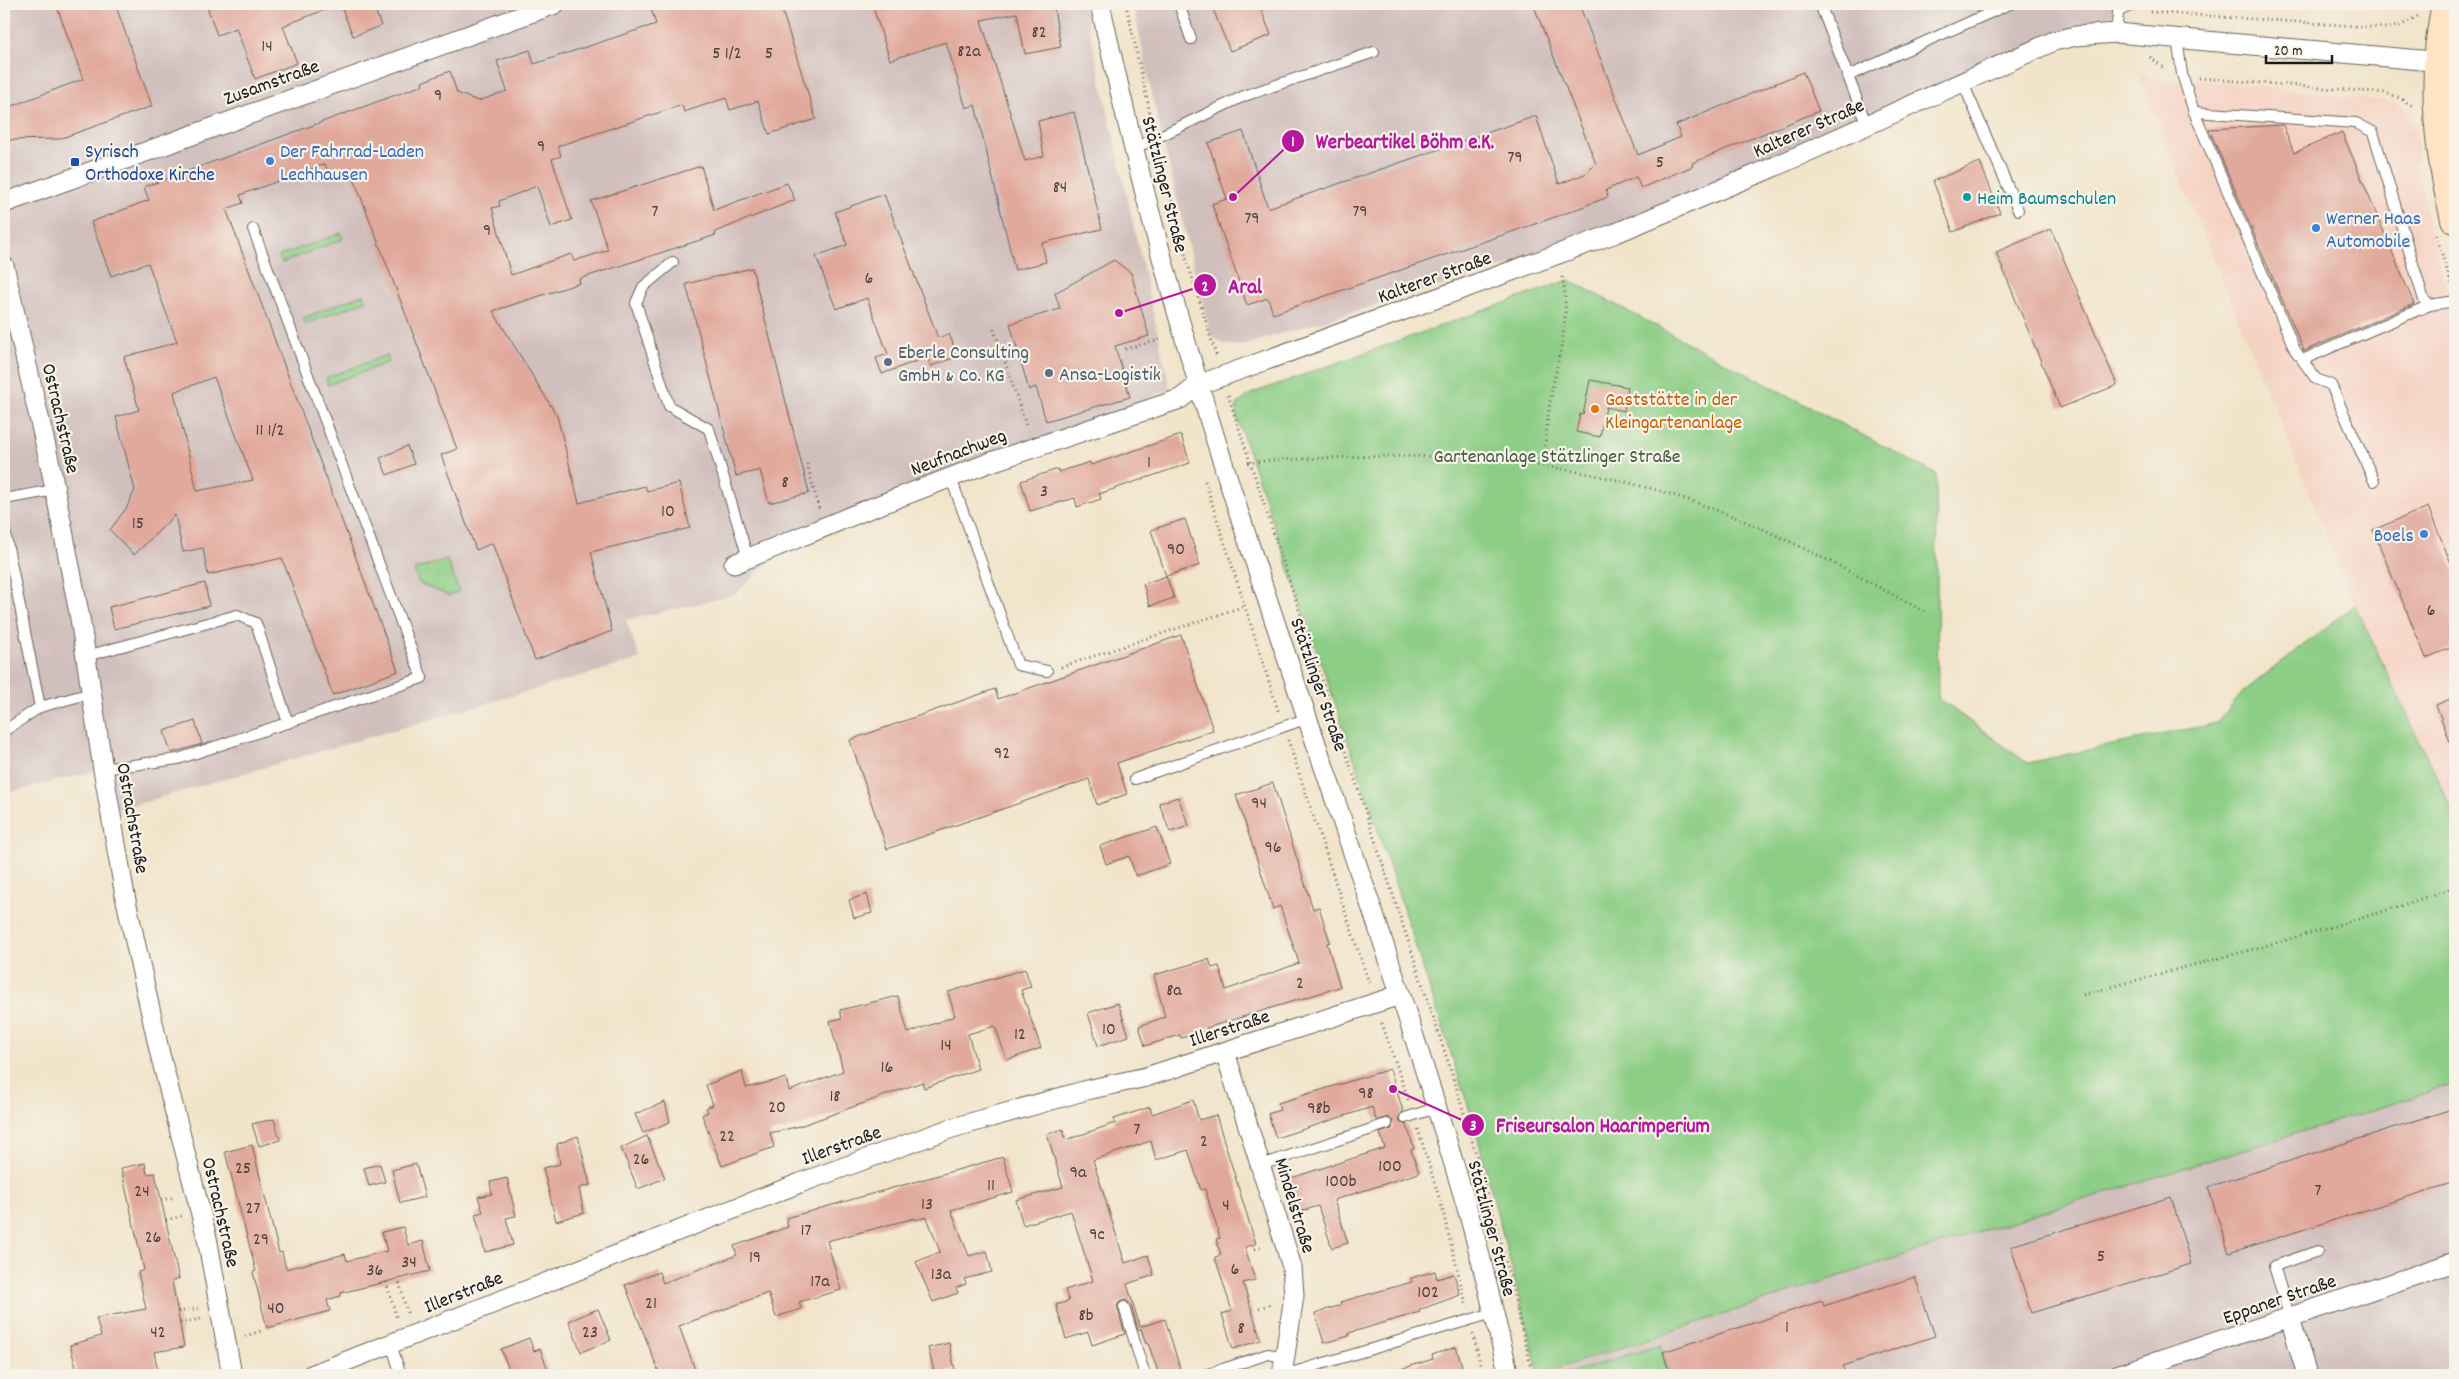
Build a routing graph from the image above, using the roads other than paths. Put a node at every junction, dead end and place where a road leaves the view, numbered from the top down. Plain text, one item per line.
1 (555, 4) edge
2 (1100, 4) edge
3 (1179, 4) edge
4 (1820, 4) edge
5 (2010, 4) edge
6 (2136, 4) edge
7 (2119, 7) edge
8 (2434, 8) edge
9 (2116, 33) junction
10 (2177, 38) junction
11 (1191, 39) dead end
12 (1374, 52) dead end
13 (2447, 62) edge
14 (1848, 76) junction
15 (1963, 83) junction
16 (2194, 112) junction
17 (1867, 126) junction
18 (1133, 149) junction
19 (4, 203) edge
20 (2018, 210) dead end
21 (2455, 219) edge
22 (253, 229) dead end
23 (673, 262) dead end
24 (4, 266) edge
25 (2455, 301) edge
26 (2430, 306) junction
27 (2302, 360) junction
28 (1198, 385) junction
29 (951, 478) junction
30 (2374, 481) dead end
31 (55, 490) junction
32 (4, 499) edge
33 (4, 527) edge
34 (741, 561) joint
35 (86, 656) junction
36 (1046, 672) road end
37 (91, 693) junction
38 (40, 707) junction
39 (1308, 718) junction
40 (288, 723) junction
41 (4, 730) edge
42 (103, 769) junction
43 (1135, 779) dead end
44 (1400, 995) junction
45 (1225, 1052) junction
46 (1436, 1108) junction
47 (1409, 1117) road end
48 (1387, 1124) dead end
49 (1260, 1165) junction
50 (2318, 1251) dead end
51 (2455, 1262) edge
52 (1124, 1307) dead end
53 (1493, 1313) junction
54 (2290, 1318) junction
55 (402, 1340) junction
56 (1283, 1367) edge
57 (232, 1375) edge
58 (311, 1375) edge
59 (401, 1375) edge
60 (1145, 1375) edge
61 (1205, 1375) edge
62 (1509, 1375) edge
63 (2117, 1375) edge
64 (2307, 1375) edge

1 - 19 street, Zusamstraße
2 - 18 street, Stätzlinger Straße
3 - 11 lane
4 - 14 lane
5 - 14 lane
6 - 7 lane
7 - 9 lane
8 - 13 main road
9 - 10 street, Kalterer Straße
9 - 15 street, Kalterer Straße
10 - 13 street, Kalterer Straße
10 - 16 lane
12 - 18 lane
13 - 21 main road
14 - 17 lane
15 - 17 street, Kalterer Straße
15 - 20 lane
16 - 26 lane
16 - 27 lane
17 - 28 street, Kalterer Straße
18 - 28 street, Stätzlinger Straße
22 - 40 lane
23 - 34 lane
24 - 31 street, Ostrachstraße
25 - 26 lane
26 - 27 lane
27 - 30 lane
28 - 29 street, Neufnachweg
28 - 39 street, Stätzlinger Straße
29 - 34 street, Neufnachweg
29 - 36 lane
31 - 32 lane
31 - 35 street, Ostrachstraße
33 - 38 lane
35 - 37 street, Ostrachstraße
35 - 40 lane
37 - 38 lane
37 - 42 street, Ostrachstraße
38 - 41 lane
39 - 43 lane
39 - 44 street, Stätzlinger Straße
40 - 42 lane
42 - 57 street, Ostrachstraße
44 - 45 street, Illerstraße
44 - 46 street, Stätzlinger Straße
45 - 49 street, Mindelstraße
45 - 55 street, Illerstraße
46 - 47 lane
46 - 53 street, Stätzlinger Straße
48 - 49 lane
49 - 56 street, Mindelstraße
50 - 54 lane
51 - 54 street, Eppaner Straße
52 - 60 lane
53 - 56 lane
53 - 62 street, Stätzlinger Straße
54 - 63 street, Eppaner Straße
54 - 64 street
55 - 58 street, Illerstraße
55 - 59 lane
56 - 61 lane

